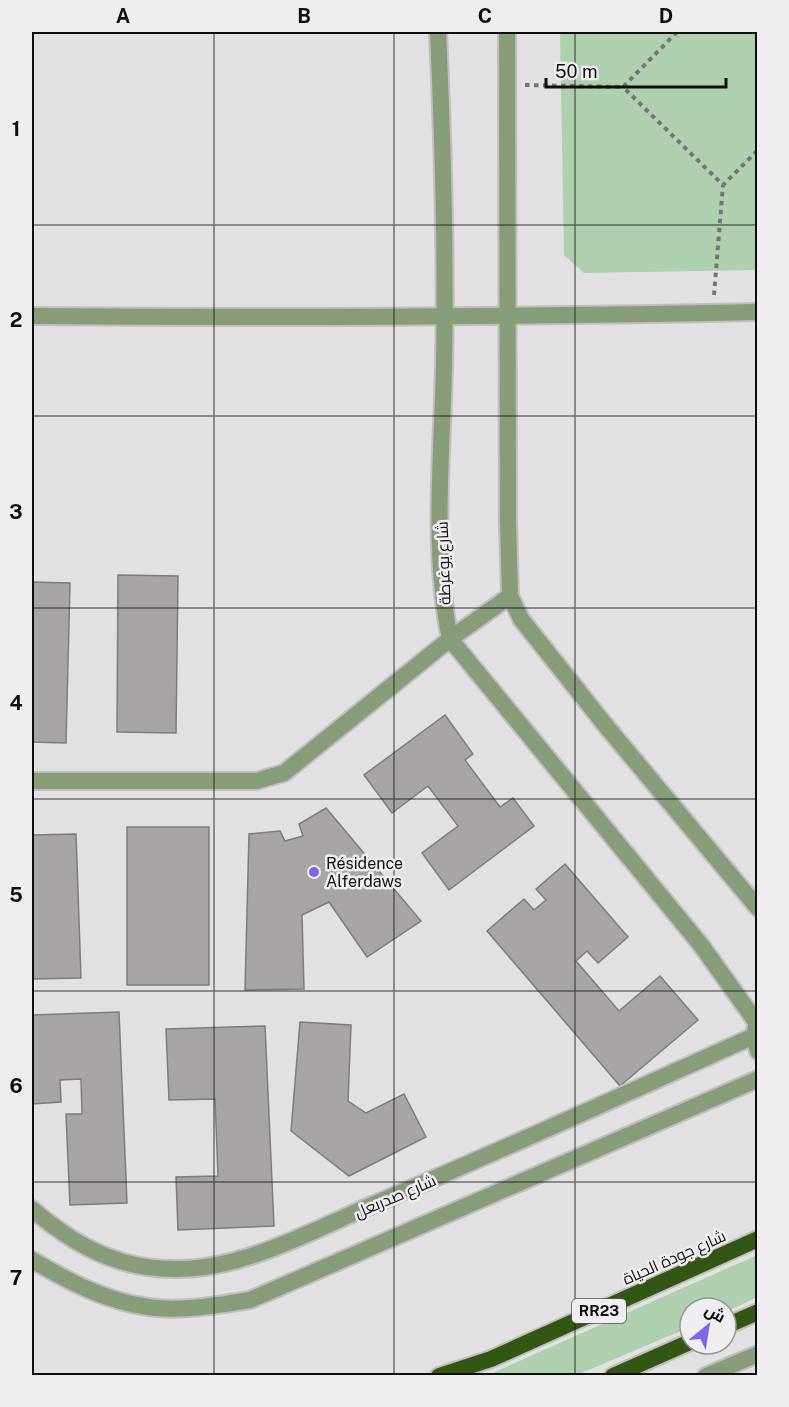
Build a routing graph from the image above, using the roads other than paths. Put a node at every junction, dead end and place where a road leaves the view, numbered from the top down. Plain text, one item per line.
1 (438, 32) edge
2 (507, 32) edge
3 (758, 312) edge
4 (445, 315) junction
5 (32, 316) edge
6 (508, 318) junction
7 (510, 597) junction
8 (450, 639) junction
9 (32, 781) edge
10 (758, 908) edge
11 (756, 1031) edge
12 (758, 1079) edge
13 (32, 1209) edge
14 (758, 1239) edge
15 (32, 1260) edge
16 (758, 1312) edge
17 (738, 1321) edge
18 (678, 1347) edge
19 (758, 1354) edge
20 (439, 1376) edge
21 (613, 1376) edge
22 (706, 1376) edge

1 - 4 street, شارع يوغرطة
2 - 6 street
3 - 6 street
4 - 5 street
4 - 6 street
4 - 8 street, شارع يوغرطة
6 - 7 street
7 - 8 street
7 - 10 street
8 - 9 street
8 - 11 street, شارع يوغرطة
11 - 13 street, شارع صدربعل
12 - 15 street
14 - 20 highway, شارع جودة الحياة / RR23
16 - 17 highway
18 - 21 highway
19 - 22 street

